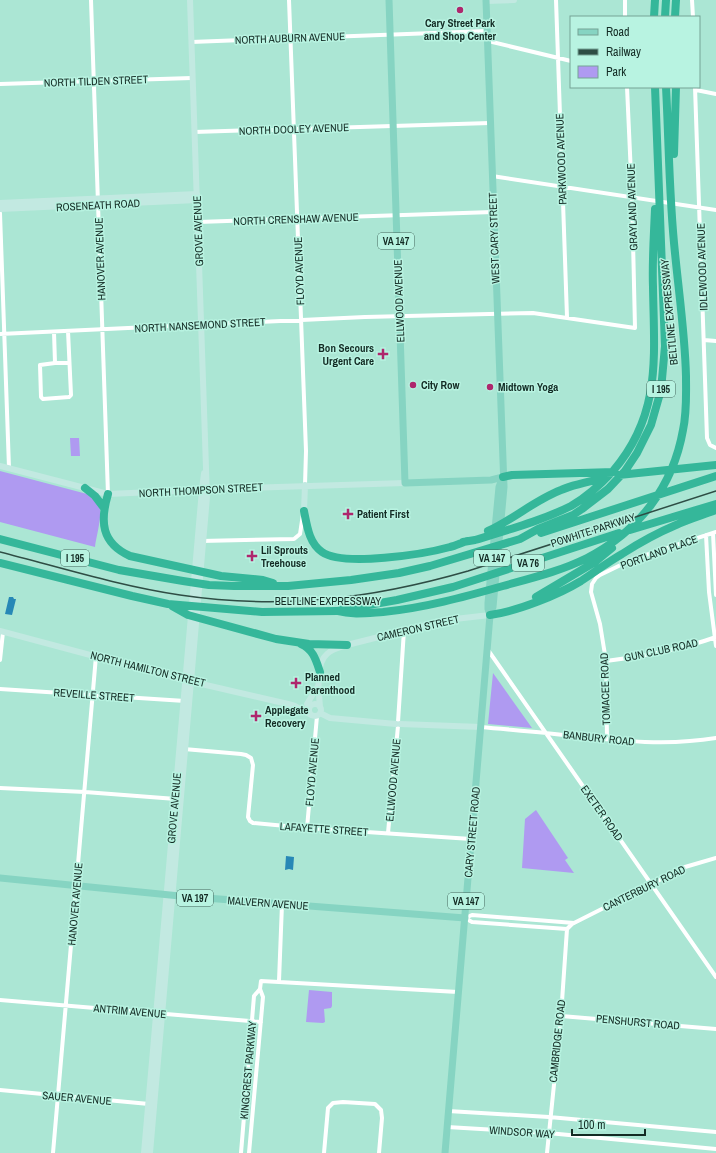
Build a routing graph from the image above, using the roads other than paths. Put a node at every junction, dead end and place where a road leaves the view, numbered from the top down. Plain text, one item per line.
1 (91, 0) edge
2 (190, 0) edge
3 (289, 0) edge
4 (389, 0) edge
5 (514, 0) edge
6 (556, 0) edge
7 (625, 0) edge
8 (652, 0) edge
9 (655, 0) edge
10 (666, 0) edge
11 (676, 0) edge
12 (692, 0) edge
13 (486, 1) edge
14 (625, 16) edge
15 (652, 16) edge
16 (652, 16) edge
17 (665, 16) edge
18 (675, 16) edge
19 (693, 16) edge
20 (487, 31) junction
21 (390, 35) junction
22 (290, 38) junction
23 (488, 41) junction
24 (191, 42) junction
25 (558, 58) junction
26 (570, 61) edge
27 (192, 78) junction
28 (94, 81) junction
29 (0, 84) edge
30 (627, 88) edge
31 (655, 88) edge
32 (666, 88) edge
33 (676, 88) edge
34 (695, 88) edge
35 (716, 94) edge
36 (490, 122) junction
37 (393, 126) junction
38 (293, 129) junction
39 (194, 132) junction
40 (658, 172) junction
41 (492, 176) junction
42 (562, 186) junction
43 (671, 194) junction
44 (197, 197) junction
45 (632, 197) junction
46 (98, 201) junction
47 (0, 203) edge
48 (700, 207) junction
49 (0, 209) edge
50 (716, 210) edge
51 (493, 212) junction
52 (0, 213) edge
53 (396, 216) junction
54 (297, 219) junction
55 (198, 222) junction
56 (497, 314) junction
57 (400, 317) junction
58 (567, 317) junction
59 (301, 320) junction
60 (201, 325) junction
61 (635, 328) joint
62 (102, 329) junction
63 (68, 331) junction
64 (54, 332) junction
65 (2, 334) edge
66 (704, 340) junction
67 (716, 341) edge
68 (54, 363) junction
69 (69, 363) junction
70 (714, 447) edge
71 (716, 465) edge
72 (0, 466) edge
73 (8, 468) junction
74 (633, 473) junction
75 (716, 476) edge
76 (503, 477) junction
77 (406, 483) junction
78 (305, 486) junction
79 (85, 488) junction
80 (205, 490) junction
81 (108, 494) junction
82 (716, 504) edge
83 (104, 508) junction
84 (716, 510) edge
85 (304, 511) junction
86 (715, 532) edge
87 (706, 535) junction
88 (0, 539) edge
89 (520, 540) junction
90 (200, 541) junction
91 (463, 542) junction
92 (594, 558) junction
93 (0, 563) edge
94 (288, 586) junction
95 (591, 592) joint
96 (716, 595) edge
97 (168, 604) junction
98 (522, 606) junction
99 (490, 610) junction
100 (337, 611) junction
101 (404, 630) junction
102 (1, 632) edge
103 (715, 638) edge
104 (296, 642) junction
105 (347, 645) junction
106 (716, 646) edge
107 (488, 650) junction
108 (96, 656) junction
109 (0, 660) edge
110 (606, 661) junction
111 (320, 672) junction
112 (188, 681) junction
113 (318, 686) junction
114 (0, 689) edge
115 (93, 695) junction
116 (186, 702) junction
117 (295, 706) junction
118 (314, 710) junction
119 (398, 724) junction
120 (481, 727) junction
121 (546, 733) junction
122 (716, 738) edge
123 (607, 739) junction
124 (182, 749) junction
125 (0, 788) edge
126 (85, 792) junction
127 (178, 799) junction
128 (307, 828) junction
129 (388, 833) junction
130 (471, 840) junction
131 (716, 858) edge
132 (0, 878) edge
133 (651, 883) junction
134 (77, 885) junction
135 (169, 895) junction
136 (282, 904) junction
137 (465, 918) junction
138 (574, 923) junction
139 (567, 929) junction
140 (716, 976) edge
141 (279, 981) junction
142 (260, 989) junction
143 (458, 992) junction
144 (0, 1000) edge
145 (66, 1006) junction
146 (159, 1014) junction
147 (561, 1016) junction
148 (252, 1021) junction
149 (261, 1022) junction
150 (716, 1029) edge
151 (0, 1090) edge
152 (59, 1096) junction
153 (151, 1104) junction
154 (448, 1111) junction
155 (550, 1117) junction
156 (447, 1127) junction
157 (716, 1132) edge
158 (548, 1133) junction
159 (716, 1149) edge
160 (53, 1153) edge
161 (144, 1153) edge
162 (150, 1153) edge
163 (241, 1153) edge
164 (249, 1153) edge
165 (324, 1153) edge
166 (379, 1153) edge
167 (445, 1153) edge
168 (547, 1153) edge

1 - 28 street, HANOVER AVENUE
2 - 24 main road, GROVE AVENUE
3 - 22 street, FLOYD AVENUE
4 - 21 main road, ELLWOOD AVENUE / VA 147
5 - 13 main road
6 - 25 street, PARKWOOD AVENUE
7 - 14 street
8 - 15 highway
9 - 16 highway
10 - 17 highway
11 - 18 highway
12 - 19 street
13 - 20 main road, WEST CARY STREET / VA 147
20 - 21 street, NORTH AUBURN AVENUE
20 - 23 main road, WEST CARY STREET / VA 147
21 - 22 street, NORTH AUBURN AVENUE
21 - 37 main road, ELLWOOD AVENUE / VA 147
22 - 24 street, NORTH AUBURN AVENUE
22 - 38 street, FLOYD AVENUE
23 - 25 street
23 - 36 main road, WEST CARY STREET / VA 147
24 - 27 main road, GROVE AVENUE
25 - 26 street
25 - 42 street, PARKWOOD AVENUE
27 - 28 street, NORTH TILDEN STREET
27 - 39 main road, GROVE AVENUE
28 - 29 street, NORTH TILDEN STREET
28 - 46 street, HANOVER AVENUE
30 - 45 street, GRAYLAND AVENUE
31 - 40 highway, I 195
32 - 43 highway, I 195
33 - 43 highway
34 - 35 street
34 - 48 street, IDLEWOOD AVENUE
36 - 37 street, NORTH DOOLEY AVENUE
36 - 41 main road, WEST CARY STREET / VA 147
37 - 38 street, NORTH DOOLEY AVENUE
37 - 53 main road, ELLWOOD AVENUE / VA 147
38 - 39 street, NORTH DOOLEY AVENUE
38 - 54 street, FLOYD AVENUE
39 - 44 main road, GROVE AVENUE
40 - 89 highway, BELTLINE EXPRESSWAY / I 195
40 - 91 highway
41 - 42 street
41 - 51 main road, WEST CARY STREET / VA 147
42 - 45 street
42 - 58 street, PARKWOOD AVENUE
43 - 92 highway, BELTLINE EXPRESSWAY / I 195
44 - 46 main road, ROSENEATH ROAD
44 - 55 main road, GROVE AVENUE
45 - 48 street
45 - 61 street, GRAYLAND AVENUE
46 - 47 main road, ROSENEATH ROAD
46 - 49 main road, ROSENEATH ROAD
46 - 62 street, HANOVER AVENUE
48 - 50 street
48 - 66 street, IDLEWOOD AVENUE
51 - 53 street, NORTH CRENSHAW AVENUE
51 - 56 main road, WEST CARY STREET / VA 147
52 - 65 street
53 - 54 street, NORTH CRENSHAW AVENUE
53 - 57 main road, ELLWOOD AVENUE / VA 147
54 - 55 street, NORTH CRENSHAW AVENUE
54 - 59 street, FLOYD AVENUE
55 - 60 main road, GROVE AVENUE
56 - 57 street, NORTH NANSEMOND STREET
56 - 58 street, NORTH NANSEMOND STREET
56 - 76 main road, WEST CARY STREET / VA 147
57 - 59 street, NORTH NANSEMOND STREET
57 - 77 main road, ELLWOOD AVENUE / VA 147
58 - 61 street, NORTH NANSEMOND STREET
59 - 60 street, NORTH NANSEMOND STREET
59 - 78 street, FLOYD AVENUE
60 - 62 street, NORTH NANSEMOND STREET
60 - 80 main road, GROVE AVENUE
62 - 63 street, NORTH NANSEMOND STREET
62 - 81 street, HANOVER AVENUE
63 - 64 street, NORTH NANSEMOND STREET
63 - 69 street
64 - 65 street, NORTH NANSEMOND STREET
64 - 68 street
65 - 73 street
66 - 67 street
66 - 70 street, IDLEWOOD AVENUE
68 - 69 street
68 - 69 street
71 - 74 highway
72 - 73 main road, NORTH THOMPSON STREET
73 - 79 main road, NORTH THOMPSON STREET
74 - 76 highway
74 - 91 highway
75 - 89 highway, POWHITE PARKWAY / VA 76
76 - 77 main road
76 - 99 main road, WEST CARY STREET / VA 147
77 - 78 main road, NORTH THOMPSON STREET
78 - 80 main road, NORTH THOMPSON STREET
78 - 85 main road, FLOYD AVENUE
79 - 81 main road, NORTH THOMPSON STREET
79 - 83 highway
80 - 81 main road, NORTH THOMPSON STREET
80 - 90 main road, GROVE AVENUE
81 - 83 highway
82 - 100 highway, POWHITE PARKWAY / VA 76
83 - 94 highway
84 - 98 highway
85 - 90 street, FLOYD AVENUE
85 - 91 highway
86 - 87 street, PORTLAND PLACE
86 - 96 street
87 - 95 street, PORTLAND PLACE
87 - 103 street
88 - 94 highway, BELTLINE EXPRESSWAY / I 195
89 - 94 highway, BELTLINE EXPRESSWAY / I 195
90 - 112 main road, GROVE AVENUE
92 - 98 highway
92 - 100 highway, BELTLINE EXPRESSWAY / I 195
93 - 97 highway, BELTLINE EXPRESSWAY / I 195
95 - 110 street, TOMACEE ROAD
97 - 100 highway, BELTLINE EXPRESSWAY / I 195
97 - 104 highway
98 - 99 highway
99 - 101 main road, CAMERON STREET
99 - 107 main road, CARY STREET ROAD / VA 147
101 - 105 main road, CAMERON STREET
101 - 119 street, ELLWOOD AVENUE
102 - 108 main road, NORTH HAMILTON STREET
102 - 109 street
103 - 106 street
103 - 110 street, GUN CLUB ROAD
104 - 105 highway
104 - 111 highway
105 - 111 main road, FLOYD AVENUE
107 - 120 main road, CARY STREET ROAD / VA 147
107 - 121 street, EXETER ROAD
108 - 112 main road, NORTH HAMILTON STREET
108 - 115 street, HANOVER AVENUE
110 - 123 street, TOMACEE ROAD
111 - 113 main road, FLOYD AVENUE
112 - 116 main road, GROVE AVENUE
112 - 117 main road, NORTH HAMILTON STREET
113 - 118 main road, FLOYD AVENUE
113 - 118 main road, FLOYD AVENUE
114 - 115 street, REVEILLE STREET
115 - 116 street, REVEILLE STREET
115 - 126 street, HANOVER AVENUE
116 - 124 main road, GROVE AVENUE
117 - 118 main road, NORTH HAMILTON STREET
117 - 118 main road, NORTH HAMILTON STREET
118 - 119 main road, NORTH HAMILTON STREET
118 - 128 street, FLOYD AVENUE
119 - 120 main road, NORTH HAMILTON STREET
119 - 129 street, ELLWOOD AVENUE
120 - 121 street, BANBURY ROAD
120 - 130 main road, CARY STREET ROAD / VA 147
121 - 123 street, BANBURY ROAD
121 - 133 street, EXETER ROAD
122 - 123 street, BANBURY ROAD
124 - 127 main road, GROVE AVENUE
124 - 128 street, LAFAYETTE STREET
125 - 126 street
126 - 127 street
126 - 134 street, HANOVER AVENUE
127 - 135 main road, GROVE AVENUE
128 - 129 street, LAFAYETTE STREET
129 - 130 street, LAFAYETTE STREET
130 - 137 main road, CARY STREET ROAD / VA 147
131 - 133 street, CANTERBURY ROAD
132 - 134 main road, MALVERN AVENUE / VA 197
133 - 138 street, CANTERBURY ROAD
133 - 140 street, EXETER ROAD
134 - 135 main road, MALVERN AVENUE / VA 197
134 - 145 street, HANOVER AVENUE
135 - 136 main road, MALVERN AVENUE / VA 197
135 - 146 main road, GROVE AVENUE
136 - 137 main road, MALVERN AVENUE / VA 197
136 - 141 street
137 - 138 street
137 - 139 street
137 - 143 main road, CARY STREET ROAD / VA 147
138 - 139 street, CANTERBURY ROAD
139 - 147 street, CAMBRIDGE ROAD
141 - 142 street, KINGCREST PARKWAY
141 - 143 street
142 - 148 street, KINGCREST PARKWAY
142 - 149 street, KINGCREST PARKWAY
143 - 154 main road, CARY STREET ROAD / VA 147
144 - 145 street, ANTRIM AVENUE
145 - 146 street, ANTRIM AVENUE
145 - 152 street, HANOVER AVENUE
146 - 148 street, ANTRIM AVENUE
146 - 153 main road, GROVE AVENUE
147 - 150 street, PENSHURST ROAD
147 - 155 street, CAMBRIDGE ROAD
148 - 149 street, ANTRIM AVENUE
148 - 163 street, KINGCREST PARKWAY
149 - 164 street, KINGCREST PARKWAY
151 - 152 street, SAUER AVENUE
152 - 153 street, SAUER AVENUE
152 - 160 street, HANOVER AVENUE
153 - 161 main road, GROVE AVENUE
153 - 162 main road, GROVE AVENUE
154 - 155 street, WINDSOR WAY
154 - 156 main road, CARY STREET ROAD / VA 147
155 - 157 street, WINDSOR WAY
155 - 158 street, CAMBRIDGE ROAD
156 - 158 street, WINDSOR WAY
156 - 167 main road, CARY STREET ROAD / VA 147
158 - 159 street, WINDSOR WAY
158 - 168 street, CAMBRIDGE ROAD
165 - 166 street

